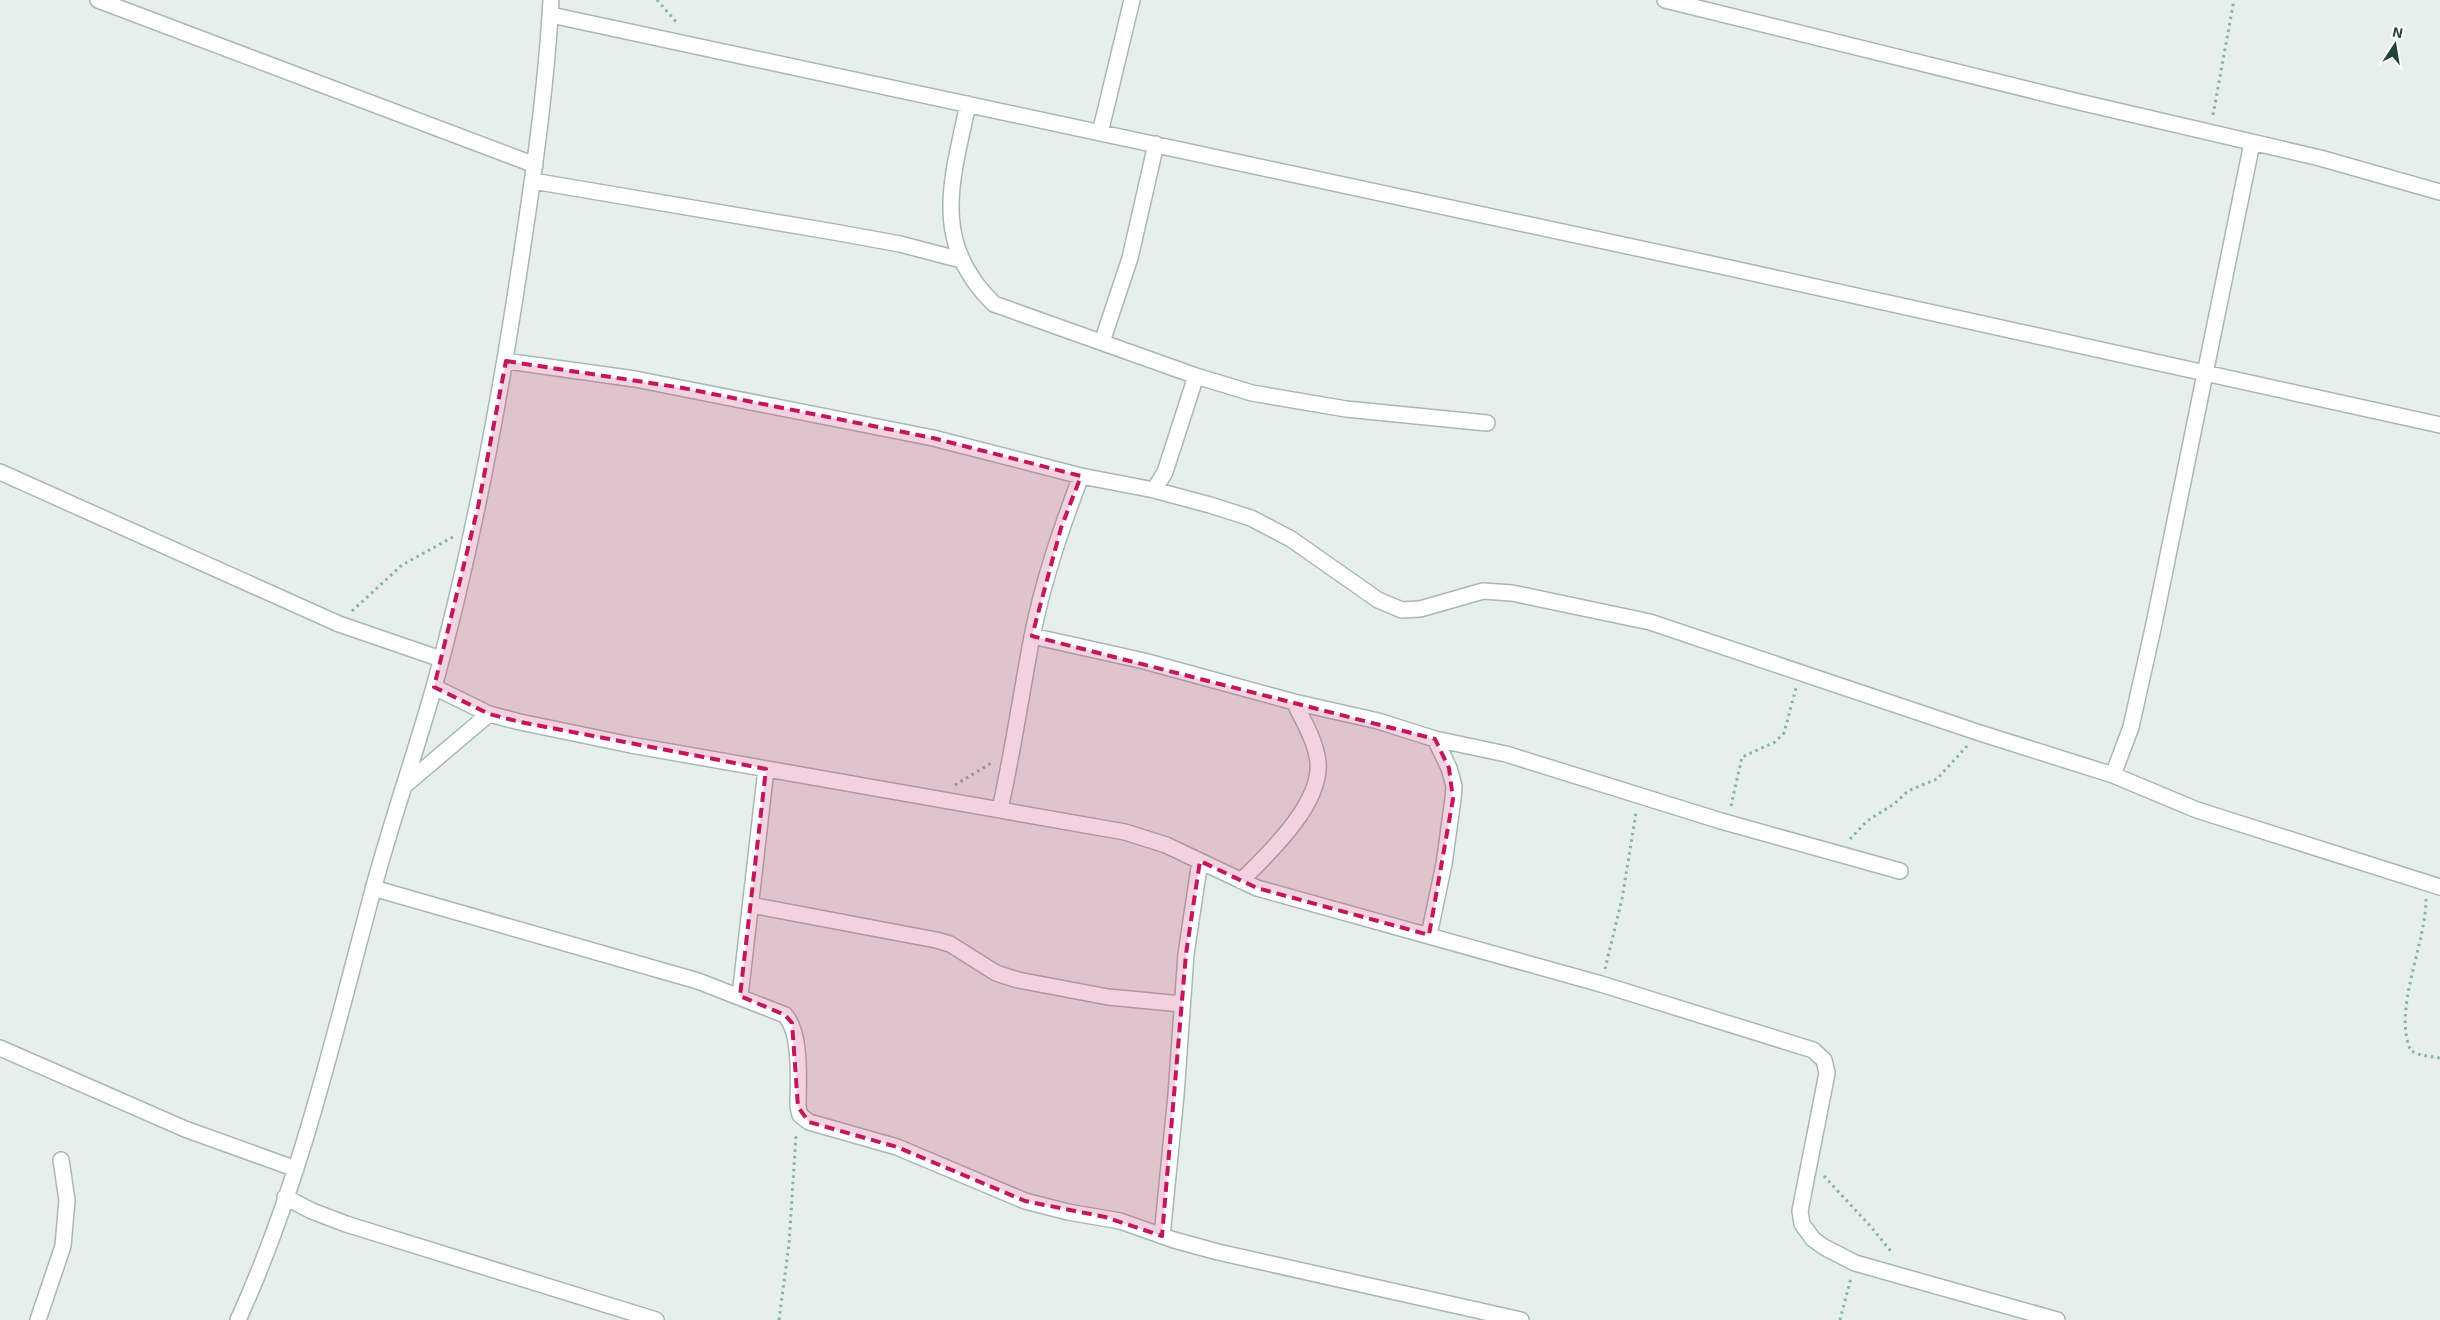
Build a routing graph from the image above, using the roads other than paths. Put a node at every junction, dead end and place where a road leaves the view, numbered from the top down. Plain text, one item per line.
1 (98, 0) edge
2 (1132, 0) edge
3 (1665, 0) edge
4 (551, 7) edge
5 (968, 104) junction
6 (1100, 132) junction
7 (2252, 143) junction
8 (1156, 144) junction
9 (535, 165) junction
10 (533, 181) junction
11 (2440, 192) edge
12 (961, 260) junction
13 (1102, 342) junction
14 (506, 361) junction
15 (2205, 374) junction
16 (1196, 376) junction
17 (1487, 423) dead end
18 (2440, 425) edge
19 (0, 472) edge
20 (1081, 476) junction
21 (1154, 490) junction
22 (1032, 636) junction
23 (441, 659) junction
24 (434, 687) junction
25 (1294, 702) junction
26 (489, 714) junction
27 (1434, 739) junction
28 (766, 769) junction
29 (2113, 775) junction
30 (404, 786) junction
31 (1000, 809) junction
32 (1200, 861) junction
33 (1900, 871) dead end
34 (1241, 881) junction
35 (2440, 886) edge
36 (373, 888) junction
37 (751, 905) junction
38 (1429, 935) junction
39 (740, 996) junction
40 (1182, 1004) junction
41 (0, 1048) edge
42 (61, 1160) dead end
43 (296, 1169) junction
44 (285, 1197) junction
45 (1162, 1236) junction
46 (38, 1320) edge
47 (238, 1320) edge
48 (656, 1320) edge
49 (1521, 1320) edge
50 (2057, 1320) edge

1 - 9 street
2 - 6 street
3 - 7 street
4 - 5 street
4 - 9 street
5 - 6 street
5 - 12 street
6 - 8 street
7 - 11 street
7 - 15 street
8 - 13 street
8 - 15 street
9 - 10 street
10 - 12 street
10 - 14 street
12 - 13 street
13 - 16 street
14 - 20 street
14 - 23 street
15 - 18 street
15 - 29 street
16 - 17 street
16 - 21 street
19 - 23 street
20 - 21 street
20 - 22 street
21 - 29 street
22 - 25 street
22 - 31 street
23 - 24 street
24 - 26 street
24 - 30 street
25 - 27 street
25 - 34 street
26 - 28 street
26 - 30 street
27 - 33 street
27 - 38 street
28 - 31 street
28 - 37 street
29 - 35 street
30 - 36 street
31 - 32 street
32 - 34 street
32 - 40 street
34 - 38 street
36 - 39 street
36 - 43 street
37 - 39 street
37 - 40 street
38 - 50 street
39 - 45 street
40 - 45 street
41 - 43 street
42 - 46 street
43 - 44 street
44 - 47 street
44 - 48 street
45 - 49 street

